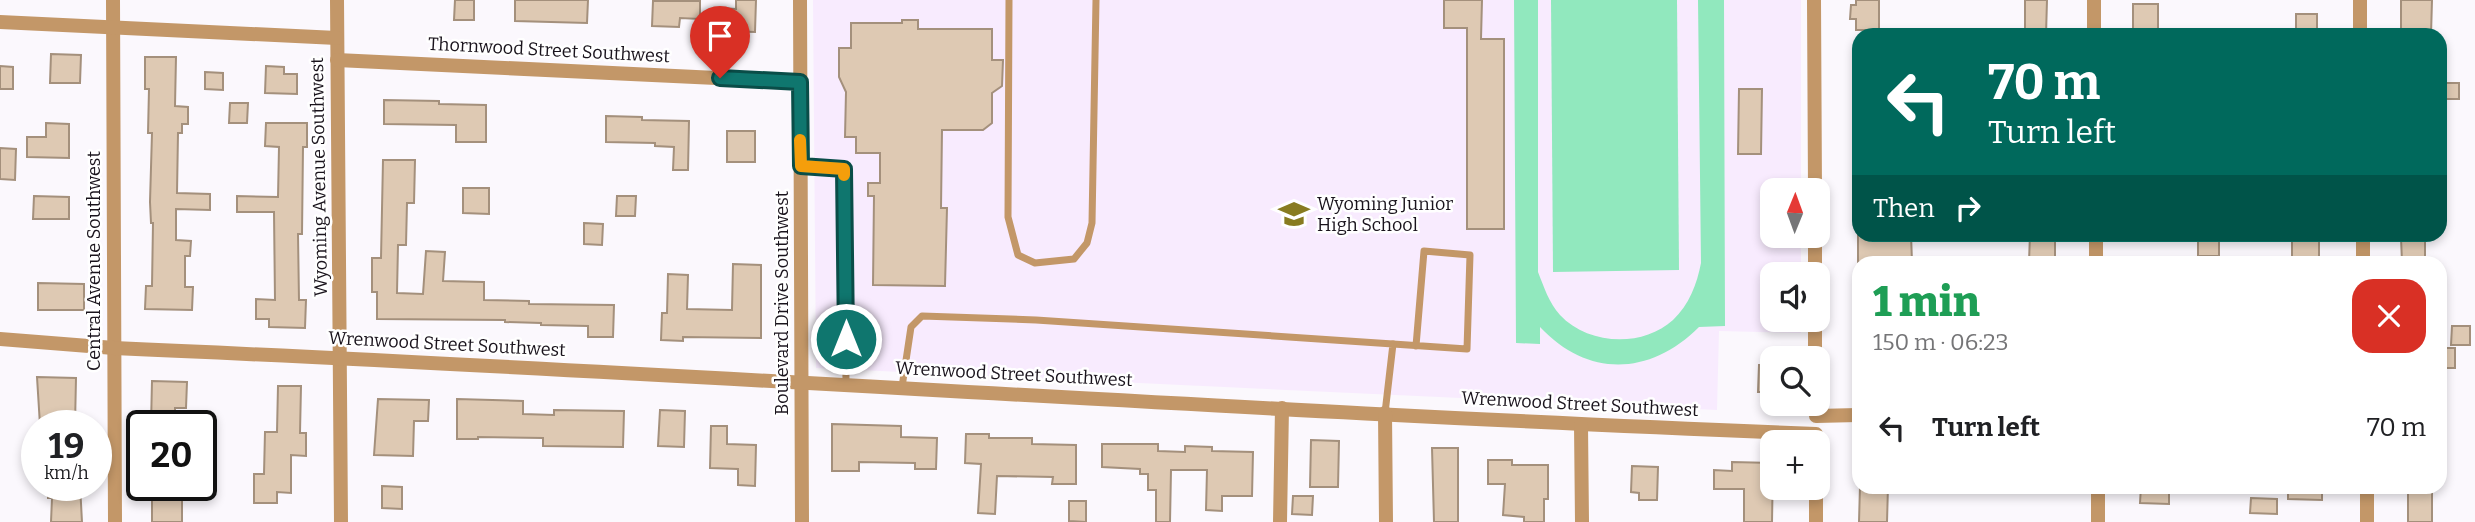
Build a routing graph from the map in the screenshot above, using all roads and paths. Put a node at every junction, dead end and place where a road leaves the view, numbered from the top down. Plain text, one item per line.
1 (113, 0) edge
2 (337, 0) edge
3 (800, 0) edge
4 (1009, 0) edge
5 (1096, 0) edge
6 (1814, 0) edge
7 (2094, 0) edge
8 (2360, 0) edge
9 (0, 22) edge
10 (113, 28) junction
11 (2094, 28) edge
12 (2360, 28) edge
13 (337, 38) junction
14 (337, 60) junction
15 (800, 82) junction
16 (801, 166) junction
17 (1815, 178) edge
18 (0, 339) edge
19 (1393, 344) junction
20 (1416, 346) junction
21 (114, 348) junction
22 (340, 358) junction
23 (803, 382) junction
24 (846, 384) junction
25 (902, 387) junction
26 (1282, 408) junction
27 (1830, 412) edge
28 (1385, 413) junction
29 (1852, 414) edge
30 (1581, 425) junction
31 (1760, 436) edge
32 (2098, 494) edge
33 (2367, 494) edge
34 (1816, 500) edge
35 (115, 522) edge
36 (341, 522) edge
37 (802, 522) edge
38 (1280, 522) edge
39 (1386, 522) edge
40 (1582, 522) edge
41 (1816, 522) edge
42 (2098, 522) edge
43 (2367, 522) edge

1 - 10 street, Central Avenue Southwest
2 - 13 street, Wyoming Avenue Southwest
3 - 15 street, Boulevard Drive Southwest
4 - 5 lane
6 - 17 street
7 - 11 street
8 - 12 street
9 - 10 street
10 - 13 street
10 - 21 street, Central Avenue Southwest
13 - 14 street, Wyoming Avenue Southwest
14 - 15 street, Thornwood Street Southwest
14 - 22 street, Wyoming Avenue Southwest
15 - 16 street, Boulevard Drive Southwest
16 - 23 street, Boulevard Drive Southwest
16 - 24 lane
18 - 21 street, Wrenwood Street Southwest
19 - 20 lane
19 - 25 lane
19 - 28 lane
20 - 20 lane
21 - 22 street, Wrenwood Street Southwest
21 - 35 street, Central Avenue Southwest
22 - 23 street, Wrenwood Street Southwest
22 - 36 street, Wyoming Avenue Southwest
23 - 24 street, Wrenwood Street Southwest
23 - 37 street, Boulevard Drive Southwest
24 - 25 street, Wrenwood Street Southwest
25 - 26 street, Wrenwood Street Southwest
26 - 28 street, Wrenwood Street Southwest
26 - 38 street
27 - 29 street
28 - 30 street, Wrenwood Street Southwest
28 - 39 street
30 - 31 street, Wrenwood Street Southwest
30 - 40 street
32 - 42 street
33 - 43 street
34 - 41 street

